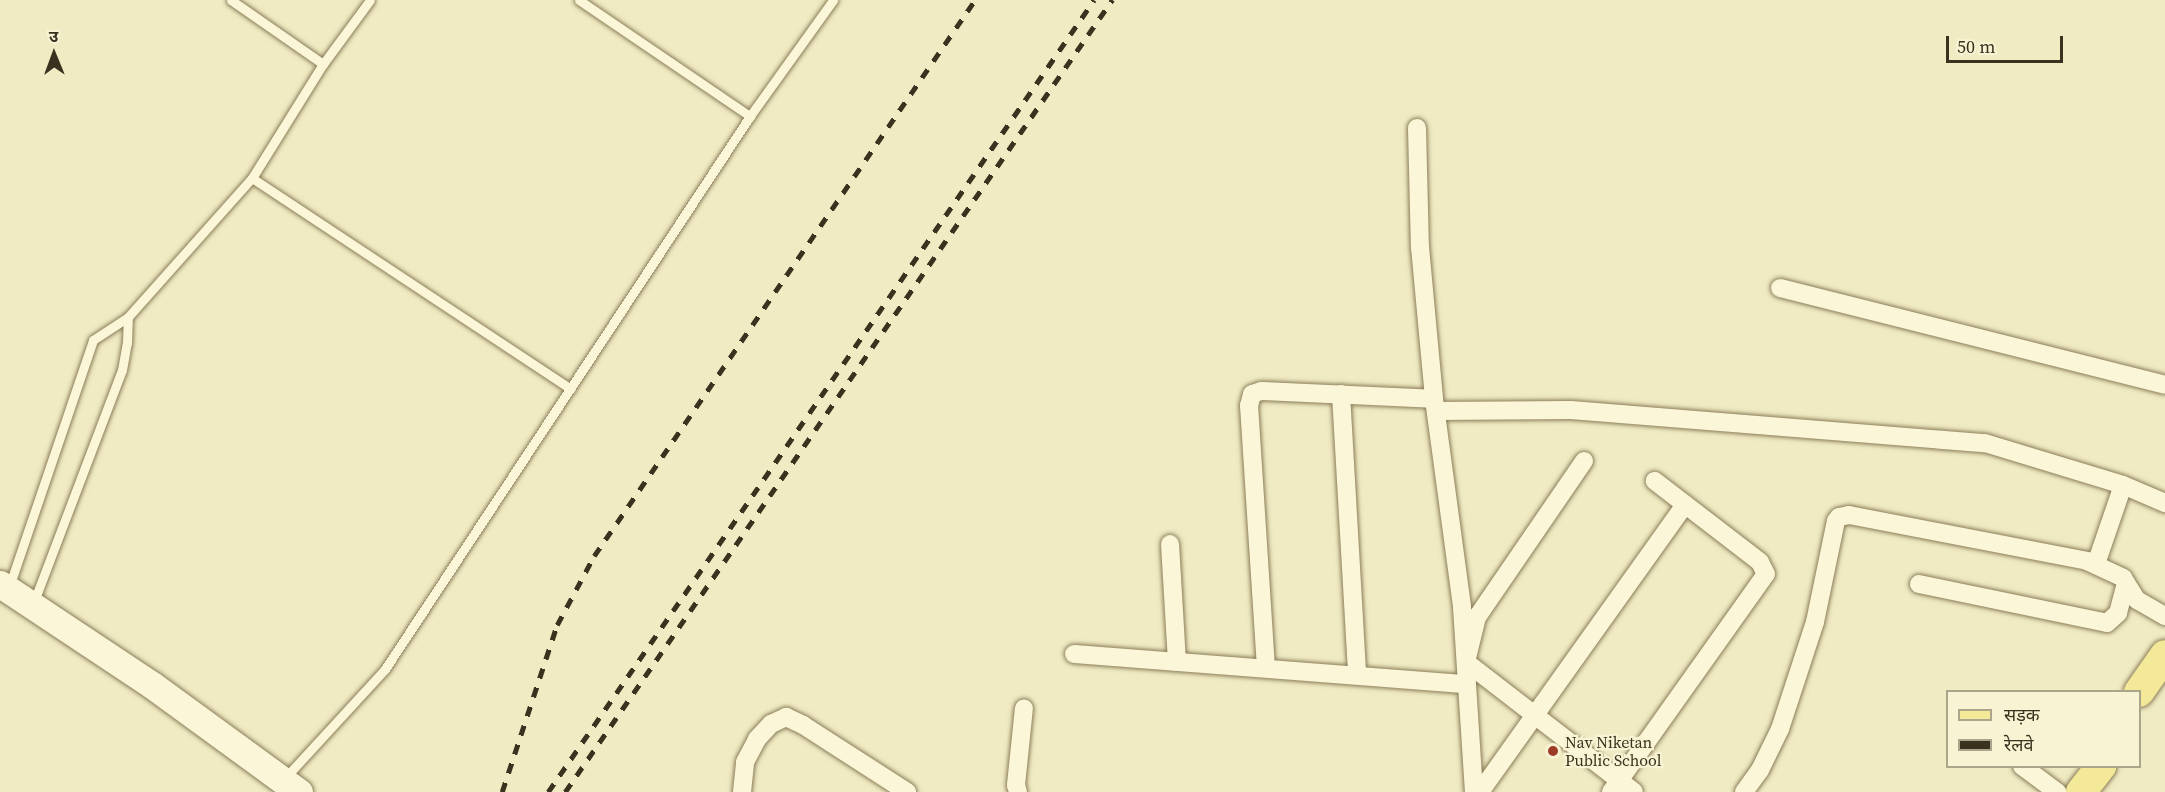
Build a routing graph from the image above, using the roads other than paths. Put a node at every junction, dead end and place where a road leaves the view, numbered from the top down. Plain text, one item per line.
1 (231, 0) edge
2 (370, 0) edge
3 (579, 0) edge
4 (833, 0) edge
5 (323, 64) junction
6 (750, 116) junction
7 (1417, 128) dead end
8 (252, 178) junction
9 (1780, 288) dead end
10 (128, 317) junction
11 (2165, 386) edge
12 (572, 389) junction
13 (1341, 394) junction
14 (1435, 405) junction
15 (1584, 461) dead end
16 (1655, 481) dead end
17 (2123, 484) junction
18 (2165, 503) edge
19 (1685, 505) junction
20 (1170, 544) dead end
21 (2096, 564) junction
22 (2126, 583) junction
23 (1919, 584) dead end
24 (4, 587) edge
25 (33, 605) junction
26 (2165, 616) edge
27 (1074, 654) dead end
28 (2165, 656) edge
29 (1177, 662) junction
30 (1466, 662) junction
31 (1266, 668) junction
32 (1357, 675) junction
33 (2165, 682) edge
34 (1467, 684) junction
35 (2140, 690) edge
36 (1024, 708) dead end
37 (2141, 712) edge
38 (1536, 715) junction
39 (2025, 768) edge
40 (2083, 768) edge
41 (2099, 768) edge
42 (291, 786) edge
43 (1615, 786) edge
44 (742, 792) edge
45 (907, 792) edge
46 (1018, 792) edge
47 (1474, 792) edge
48 (1480, 792) edge
49 (1634, 792) edge
50 (1744, 792) edge
51 (2057, 792) edge
52 (2066, 792) edge
53 (2081, 792) edge

1 - 5 lane
2 - 5 lane
3 - 6 lane
4 - 6 lane
5 - 8 lane
6 - 12 lane
7 - 14 street
8 - 10 lane
8 - 12 lane
9 - 11 street
10 - 24 lane
10 - 25 lane
12 - 42 lane
13 - 14 street
13 - 31 street
13 - 32 street
14 - 17 street
14 - 30 street
15 - 30 street
16 - 19 street
17 - 18 street
17 - 21 street
19 - 38 street
19 - 43 street
20 - 29 street
21 - 22 street
21 - 50 street
22 - 23 street
22 - 26 street
24 - 25 main road
25 - 42 main road
27 - 29 street
28 - 35 main road
29 - 31 street
30 - 34 street
30 - 38 street
31 - 32 street
32 - 34 street
33 - 37 main road
34 - 47 street
36 - 46 street
38 - 43 street
38 - 48 street
39 - 51 street
40 - 52 main road
41 - 53 main road
43 - 49 street
44 - 45 street

